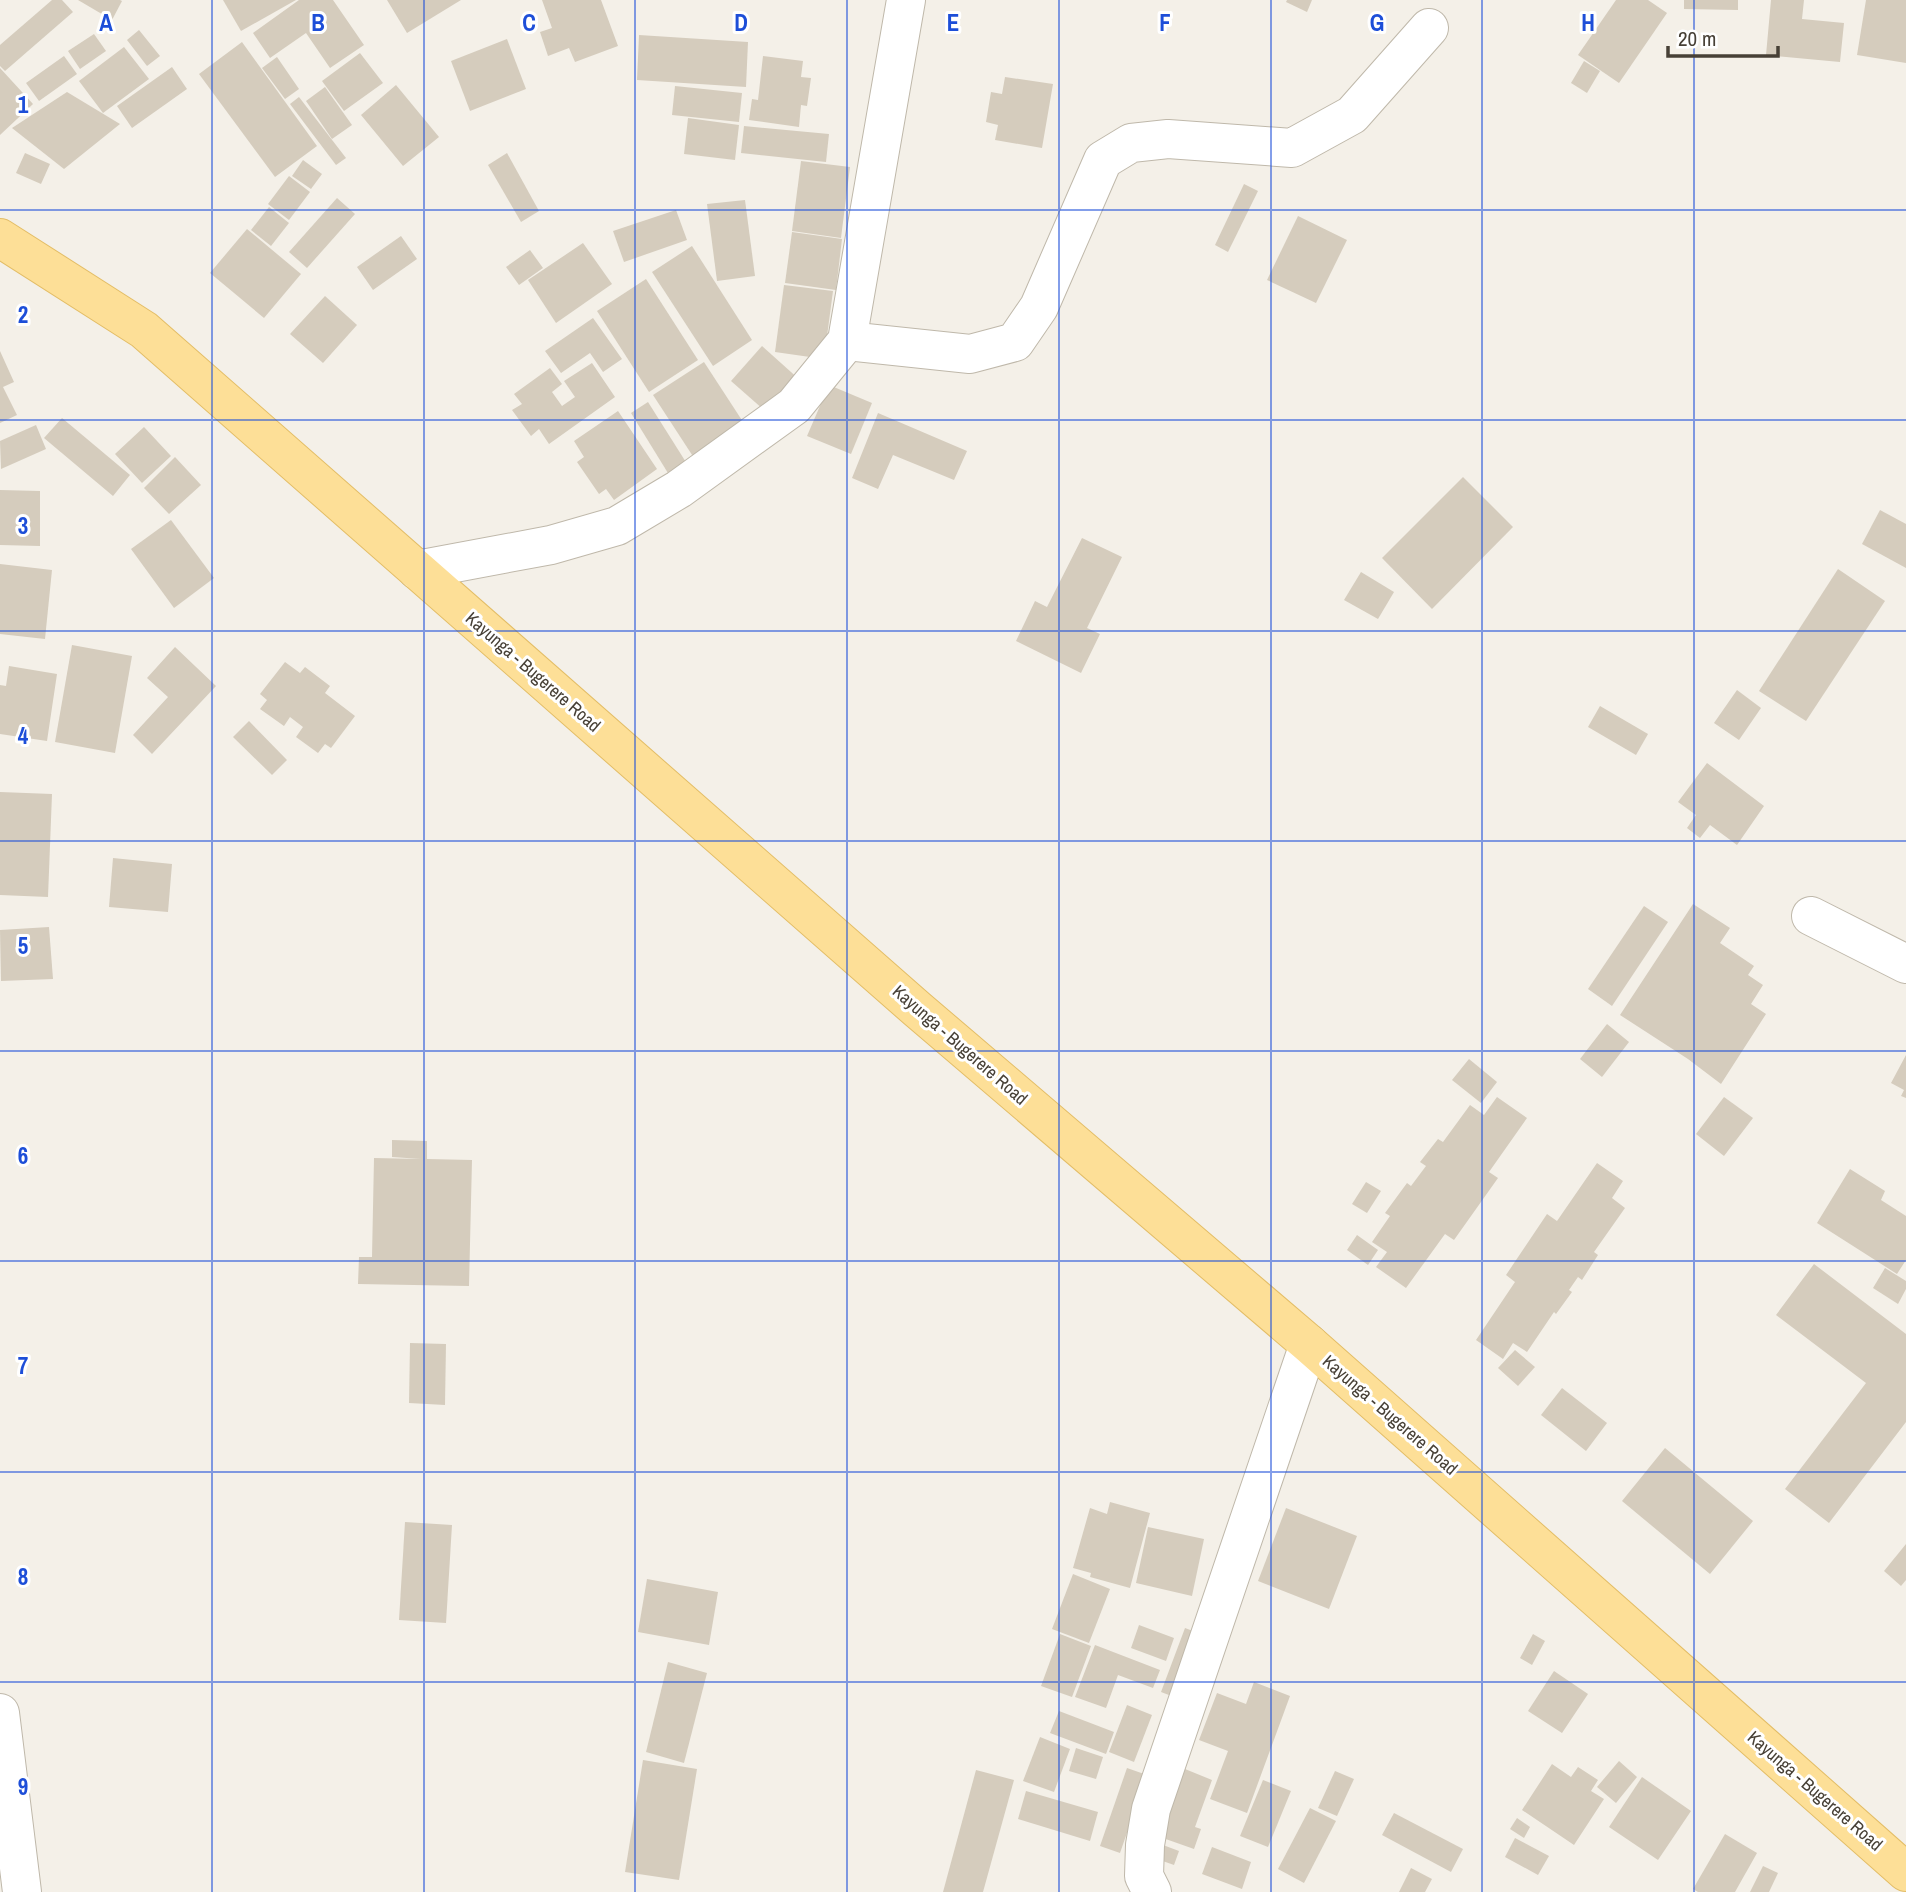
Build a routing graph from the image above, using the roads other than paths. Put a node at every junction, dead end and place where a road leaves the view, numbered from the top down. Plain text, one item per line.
1 (906, 0) edge
2 (1429, 28) dead end
3 (0, 238) edge
4 (848, 341) junction
5 (417, 569) junction
6 (1811, 916) dead end
7 (1906, 964) edge
8 (1309, 1343) junction
9 (0, 1713) edge
10 (1906, 1872) edge
11 (22, 1892) edge
12 (1152, 1892) edge

1 - 4 street
2 - 4 street
3 - 5 main road, Kayunga - Bugerere Road
4 - 5 street
5 - 8 main road, Kayunga - Bugerere Road
6 - 7 street
8 - 10 main road, Kayunga - Bugerere Road
8 - 12 street
9 - 11 street

